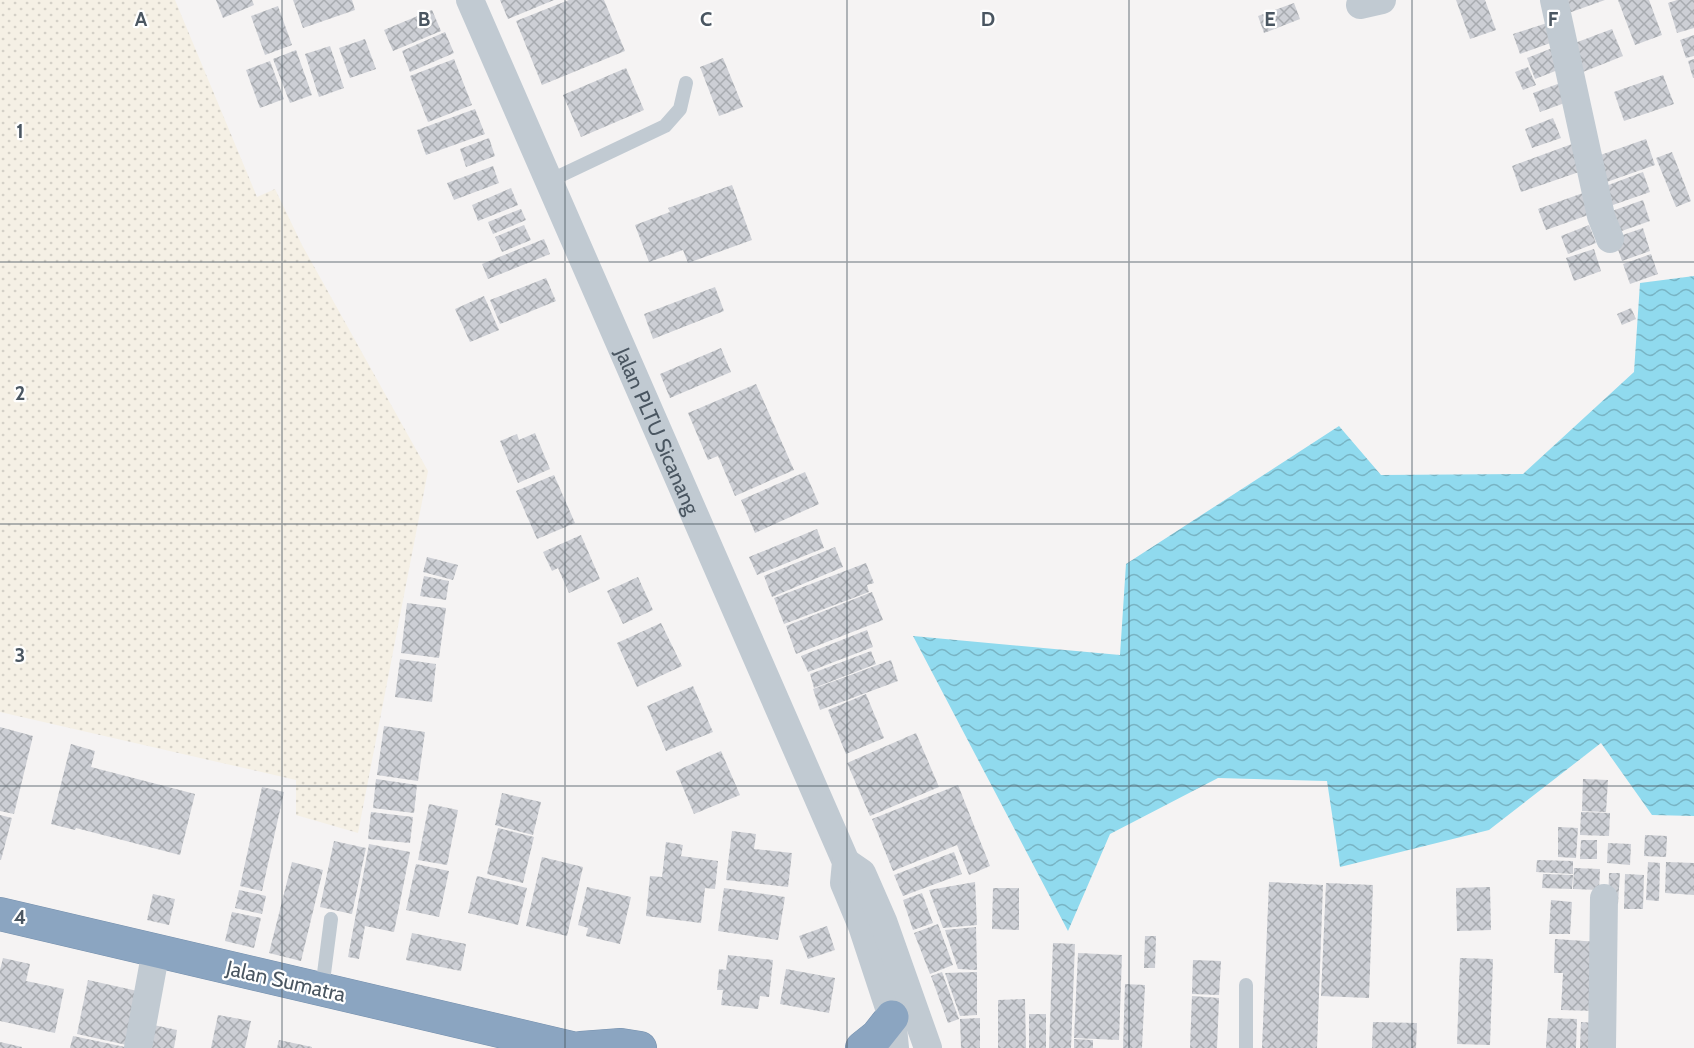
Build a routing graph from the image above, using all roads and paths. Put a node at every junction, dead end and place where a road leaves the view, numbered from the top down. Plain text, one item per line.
1 (470, 0) edge
2 (1554, 0) edge
3 (686, 83) dead end
4 (549, 181) junction
5 (1610, 239) dead end
6 (846, 862) junction
7 (1604, 898) dead end
8 (0, 914) edge
9 (331, 919) dead end
10 (156, 950) junction
11 (1246, 985) dead end
12 (322, 989) junction
13 (893, 1032) edge
14 (138, 1048) edge
15 (572, 1048) edge
16 (581, 1048) edge
17 (640, 1048) edge
18 (862, 1048) edge
19 (928, 1048) edge
20 (1245, 1048) edge
21 (1602, 1048) edge

1 - 4 street, Jalan PLTU Sicanang
2 - 5 street
3 - 4 lane
4 - 6 street, Jalan PLTU Sicanang
6 - 13 street, Jalan PLTU Sicanang
6 - 19 street, Jalan PLTU Sicanang
7 - 21 street
8 - 10 highway, Jalan Sumatra
9 - 12 lane
10 - 12 highway, Jalan Sumatra
10 - 14 street
11 - 20 lane
12 - 15 highway, Jalan Sumatra
13 - 18 highway
16 - 17 highway

